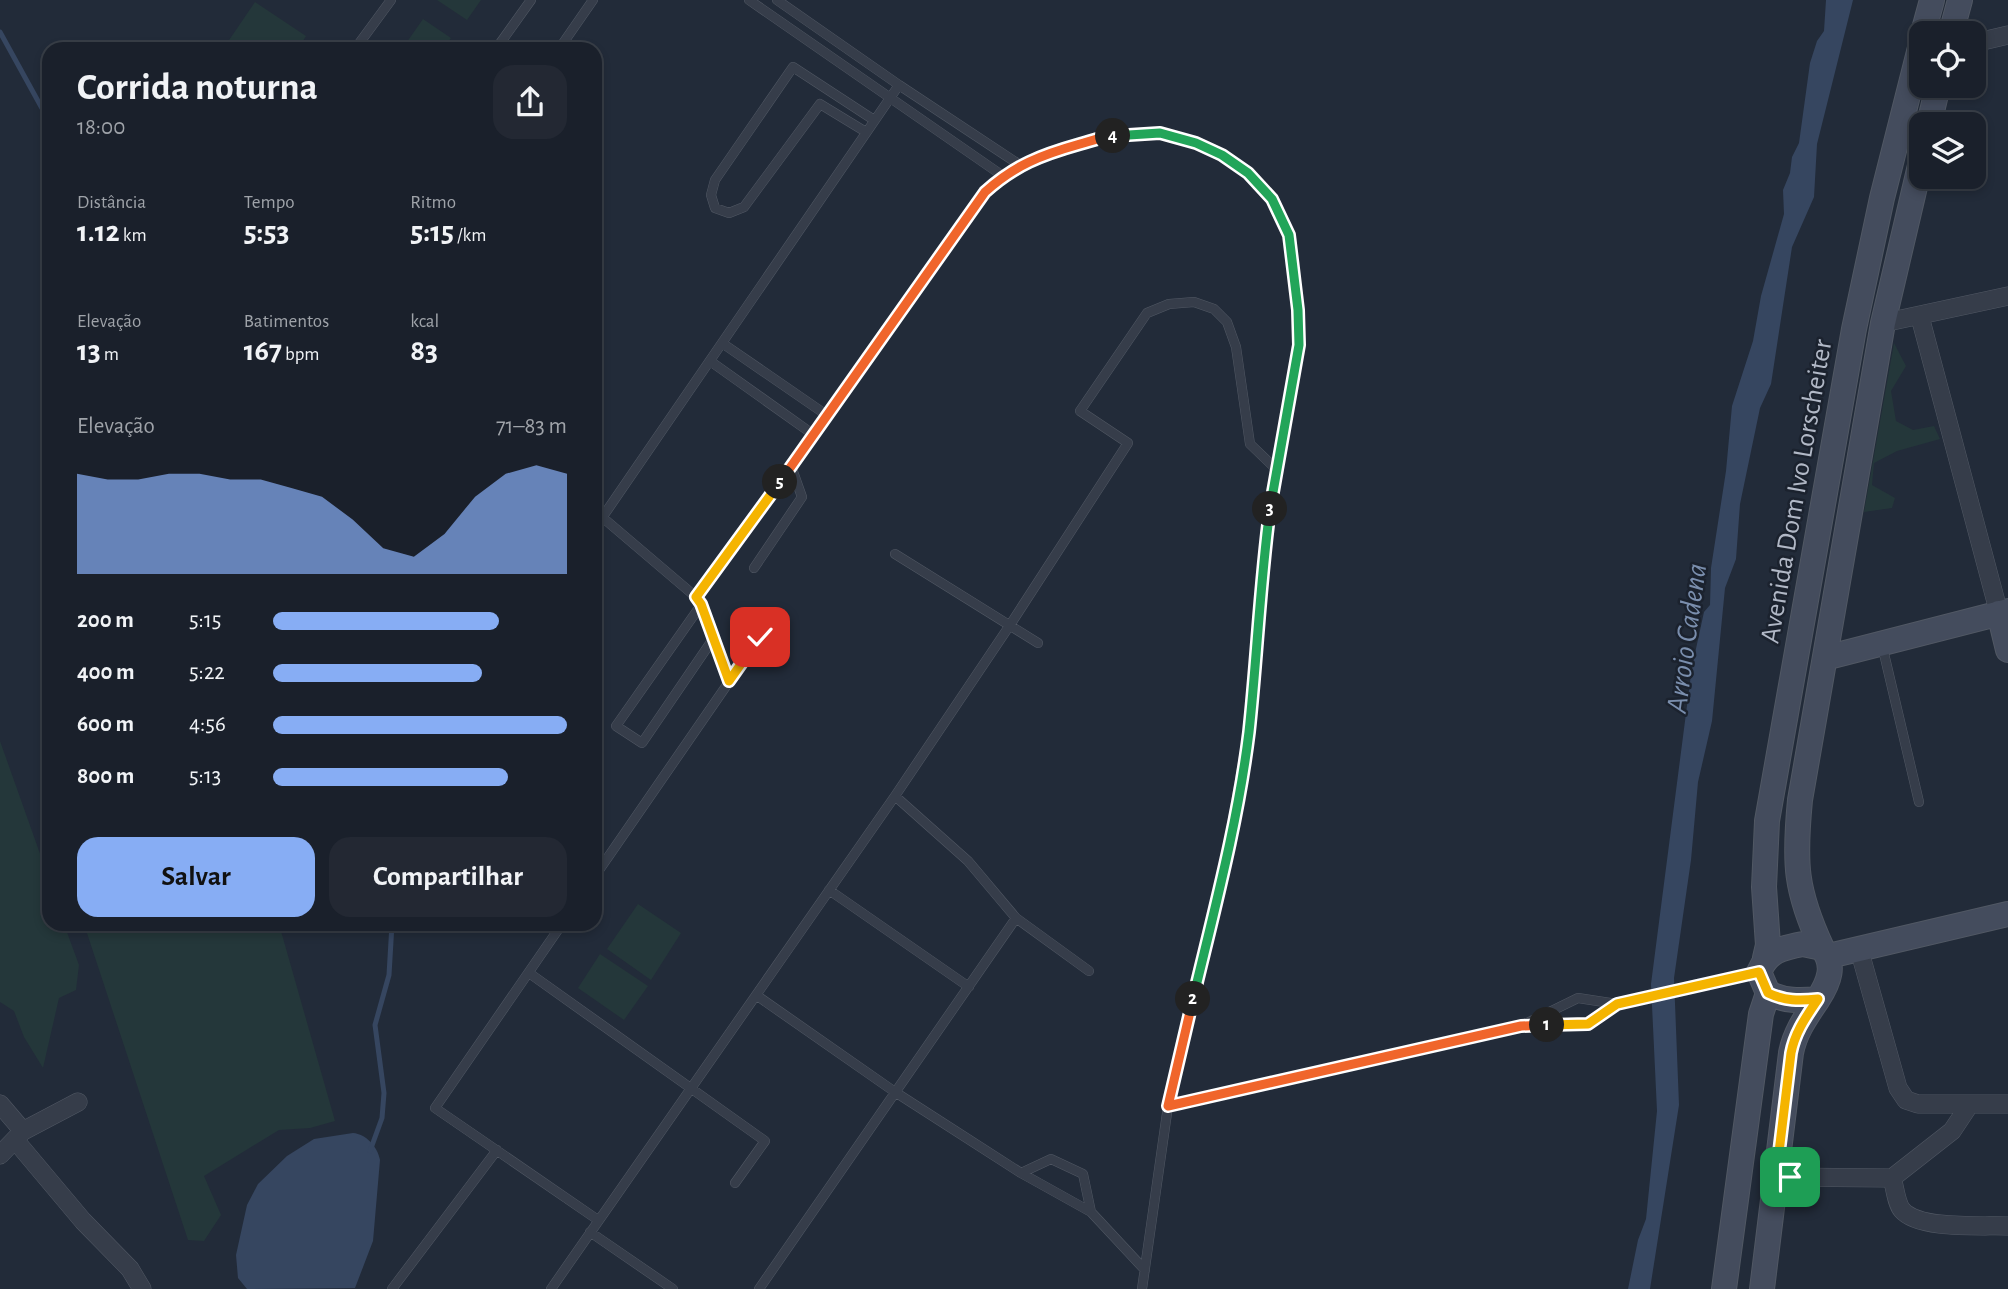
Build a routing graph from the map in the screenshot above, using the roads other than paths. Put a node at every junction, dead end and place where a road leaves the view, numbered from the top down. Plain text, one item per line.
1 (391, 0) edge
2 (531, 0) edge
3 (593, 0) edge
4 (749, 0) edge
5 (777, 0) edge
6 (1932, 0) edge
7 (1960, 0) edge
8 (1926, 21) edge
9 (1954, 21) edge
10 (2008, 35) edge
11 (1986, 40) edge
12 (360, 42) edge
13 (501, 42) edge
14 (564, 42) edge
15 (899, 85) junction
16 (1909, 91) edge
17 (890, 98) junction
18 (874, 121) junction
19 (866, 132) junction
20 (1020, 164) junction
21 (1003, 176) junction
22 (1914, 189) edge
23 (2008, 296) edge
24 (1920, 317) junction
25 (1883, 323) junction
26 (722, 343) junction
27 (710, 361) junction
28 (828, 416) junction
29 (814, 435) junction
30 (791, 467) junction
31 (1276, 469) junction
32 (602, 517) joint
33 (895, 554) dead end
34 (754, 568) dead end
35 (698, 601) junction
36 (2003, 612) edge
37 (1010, 625) junction
38 (760, 637) dead end
39 (713, 639) junction
40 (1038, 643) dead end
41 (1881, 644) junction
42 (2008, 650) edge
43 (1825, 658) junction
44 (729, 681) junction
45 (895, 796) junction
46 (1919, 802) dead end
47 (602, 866) edge
48 (829, 890) junction
49 (2008, 914) edge
50 (1016, 918) junction
51 (557, 931) edge
52 (1859, 949) junction
53 (1826, 952) junction
54 (1089, 971) dead end
55 (529, 972) junction
56 (1764, 974) junction
57 (969, 987) junction
58 (756, 995) junction
59 (1818, 999) junction
60 (1617, 1004) junction
61 (1521, 1026) junction
62 (691, 1088) junction
63 (895, 1092) junction
64 (78, 1102) dead end
65 (0, 1104) edge
66 (1969, 1104) junction
67 (2008, 1104) edge
68 (1168, 1106) junction
69 (19, 1135) junction
70 (497, 1150) junction
71 (0, 1155) edge
72 (1021, 1173) junction
73 (1776, 1177) junction
74 (1892, 1178) junction
75 (735, 1183) dead end
76 (1091, 1212) junction
77 (598, 1220) junction
78 (2008, 1226) edge
79 (590, 1232) junction
80 (1145, 1270) junction
81 (662, 1286) edge
82 (142, 1289) edge
83 (392, 1289) edge
84 (551, 1289) edge
85 (673, 1289) edge
86 (760, 1289) edge
87 (1142, 1289) edge
88 (1724, 1289) edge
89 (1762, 1289) edge

1 - 12 lane
2 - 13 lane
3 - 14 lane
4 - 17 lane
5 - 15 lane
6 - 8 main road
7 - 9 main road
10 - 11 street
15 - 17 lane
15 - 20 lane
16 - 56 main road, Avenida Dom Ivo Lorscheiter
17 - 18 lane
17 - 21 lane
18 - 19 lane
18 - 19 lane
19 - 26 lane
20 - 21 lane
20 - 31 lane
21 - 28 lane
22 - 25 main road, Avenida Dom Ivo Lorscheiter
23 - 24 street
24 - 25 street
24 - 36 street
25 - 43 main road, Avenida Dom Ivo Lorscheiter
26 - 27 lane
26 - 28 lane
27 - 29 lane
27 - 32 lane
28 - 29 lane
29 - 30 lane
30 - 34 lane
30 - 35 lane
31 - 37 lane
31 - 68 lane
32 - 35 lane
33 - 37 lane
35 - 39 lane
35 - 39 lane
36 - 41 main road
36 - 42 main road
37 - 40 lane
37 - 45 lane
38 - 44 lane
39 - 44 lane
41 - 43 main road
41 - 46 lane
43 - 53 main road, Avenida Dom Ivo Lorscheiter
44 - 47 lane
45 - 48 lane
45 - 50 lane
48 - 57 lane
48 - 58 lane
49 - 52 main road
50 - 54 lane
50 - 57 lane
51 - 55 lane
52 - 53 main road
52 - 66 street
53 - 56 main road
53 - 59 main road, Avenida Dom Ivo Lorscheiter
55 - 62 lane
55 - 70 lane
56 - 59 main road
56 - 60 lane
56 - 88 main road, Avenida Dom Ivo Lorscheiter
57 - 63 lane
58 - 62 lane
58 - 63 lane
59 - 73 main road, Avenida Dom Ivo Lorscheiter
60 - 61 lane
60 - 61 lane
61 - 68 lane
62 - 75 lane
62 - 77 lane
63 - 72 lane
63 - 86 lane
64 - 69 street
65 - 69 street
66 - 67 street
66 - 74 street
68 - 80 lane
69 - 71 street
69 - 82 street
70 - 77 lane
70 - 83 lane
72 - 76 lane
72 - 76 lane
73 - 74 street
73 - 89 main road, Avenida Dom Ivo Lorscheiter
74 - 78 street
76 - 80 lane
77 - 79 lane
79 - 81 lane
79 - 84 lane
80 - 87 lane
81 - 85 lane

